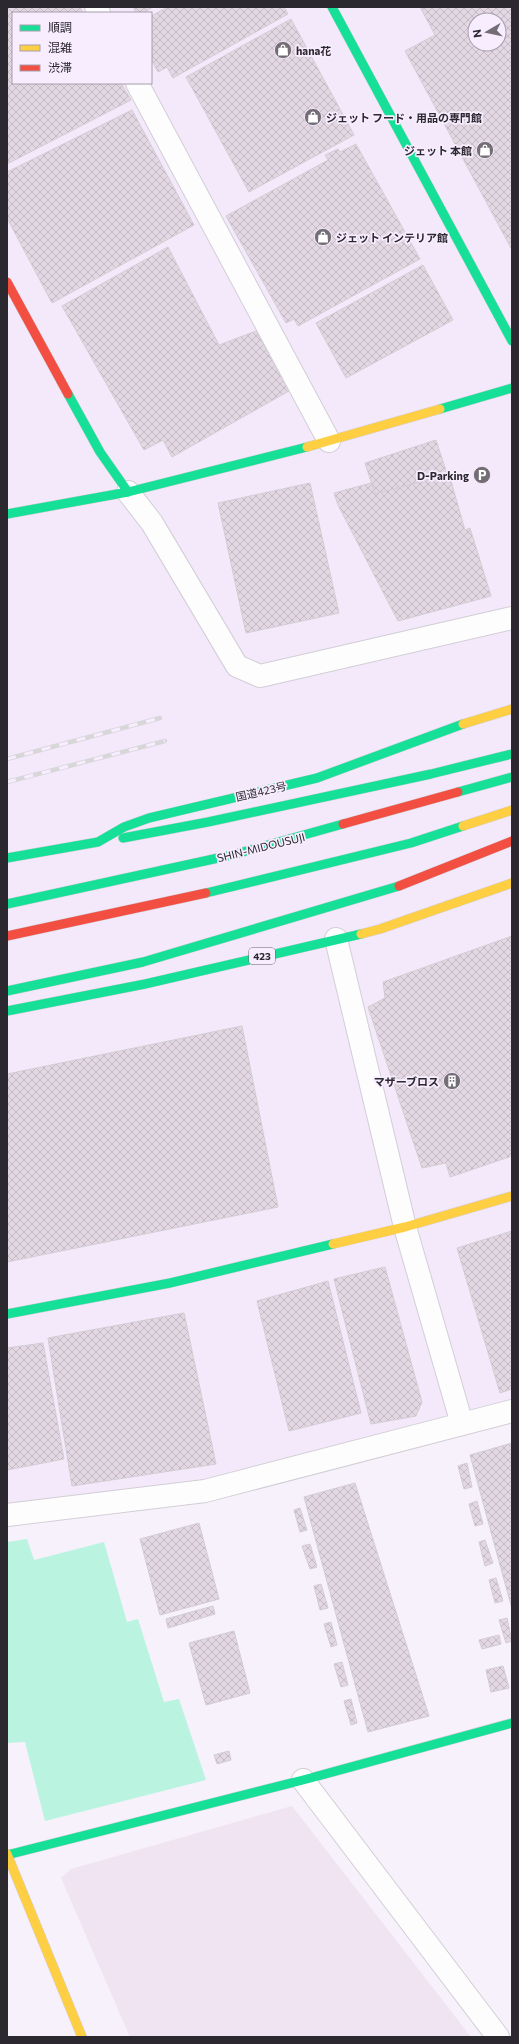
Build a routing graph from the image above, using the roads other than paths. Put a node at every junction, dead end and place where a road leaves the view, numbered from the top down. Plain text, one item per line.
1 (332, 7) edge
2 (138, 84) edge
3 (7, 282) edge
4 (512, 341) edge
5 (512, 388) edge
6 (329, 441) junction
7 (128, 492) junction
8 (7, 514) edge
9 (512, 618) edge
10 (512, 708) edge
11 (512, 754) edge
12 (512, 777) edge
13 (512, 810) edge
14 (512, 841) edge
15 (98, 842) junction
16 (7, 858) edge
17 (512, 884) edge
18 (7, 904) edge
19 (7, 936) edge
20 (336, 938) junction
21 (7, 991) edge
22 (7, 1011) edge
23 (512, 1196) edge
24 (405, 1228) junction
25 (7, 1314) edge
26 (512, 1411) edge
27 (462, 1424) junction
28 (7, 1515) edge
29 (512, 1723) edge
30 (302, 1780) junction
31 (7, 1854) edge
32 (82, 2037) edge
33 (498, 2037) edge

1 - 4 main road
2 - 6 street
3 - 7 main road
5 - 6 main road
6 - 7 main road
7 - 8 main road
7 - 9 street
10 - 15 main road, 国道423号
11 - 15 main road
12 - 18 main road, SHIN-MIDOUSUJI
13 - 19 main road
14 - 21 main road
15 - 16 main road, 国道423号
17 - 20 main road, 423
20 - 22 main road, 423
20 - 24 street
23 - 24 main road
24 - 25 main road
24 - 27 street
26 - 27 street
27 - 28 street
29 - 30 main road
30 - 31 main road
30 - 33 street
31 - 32 main road

